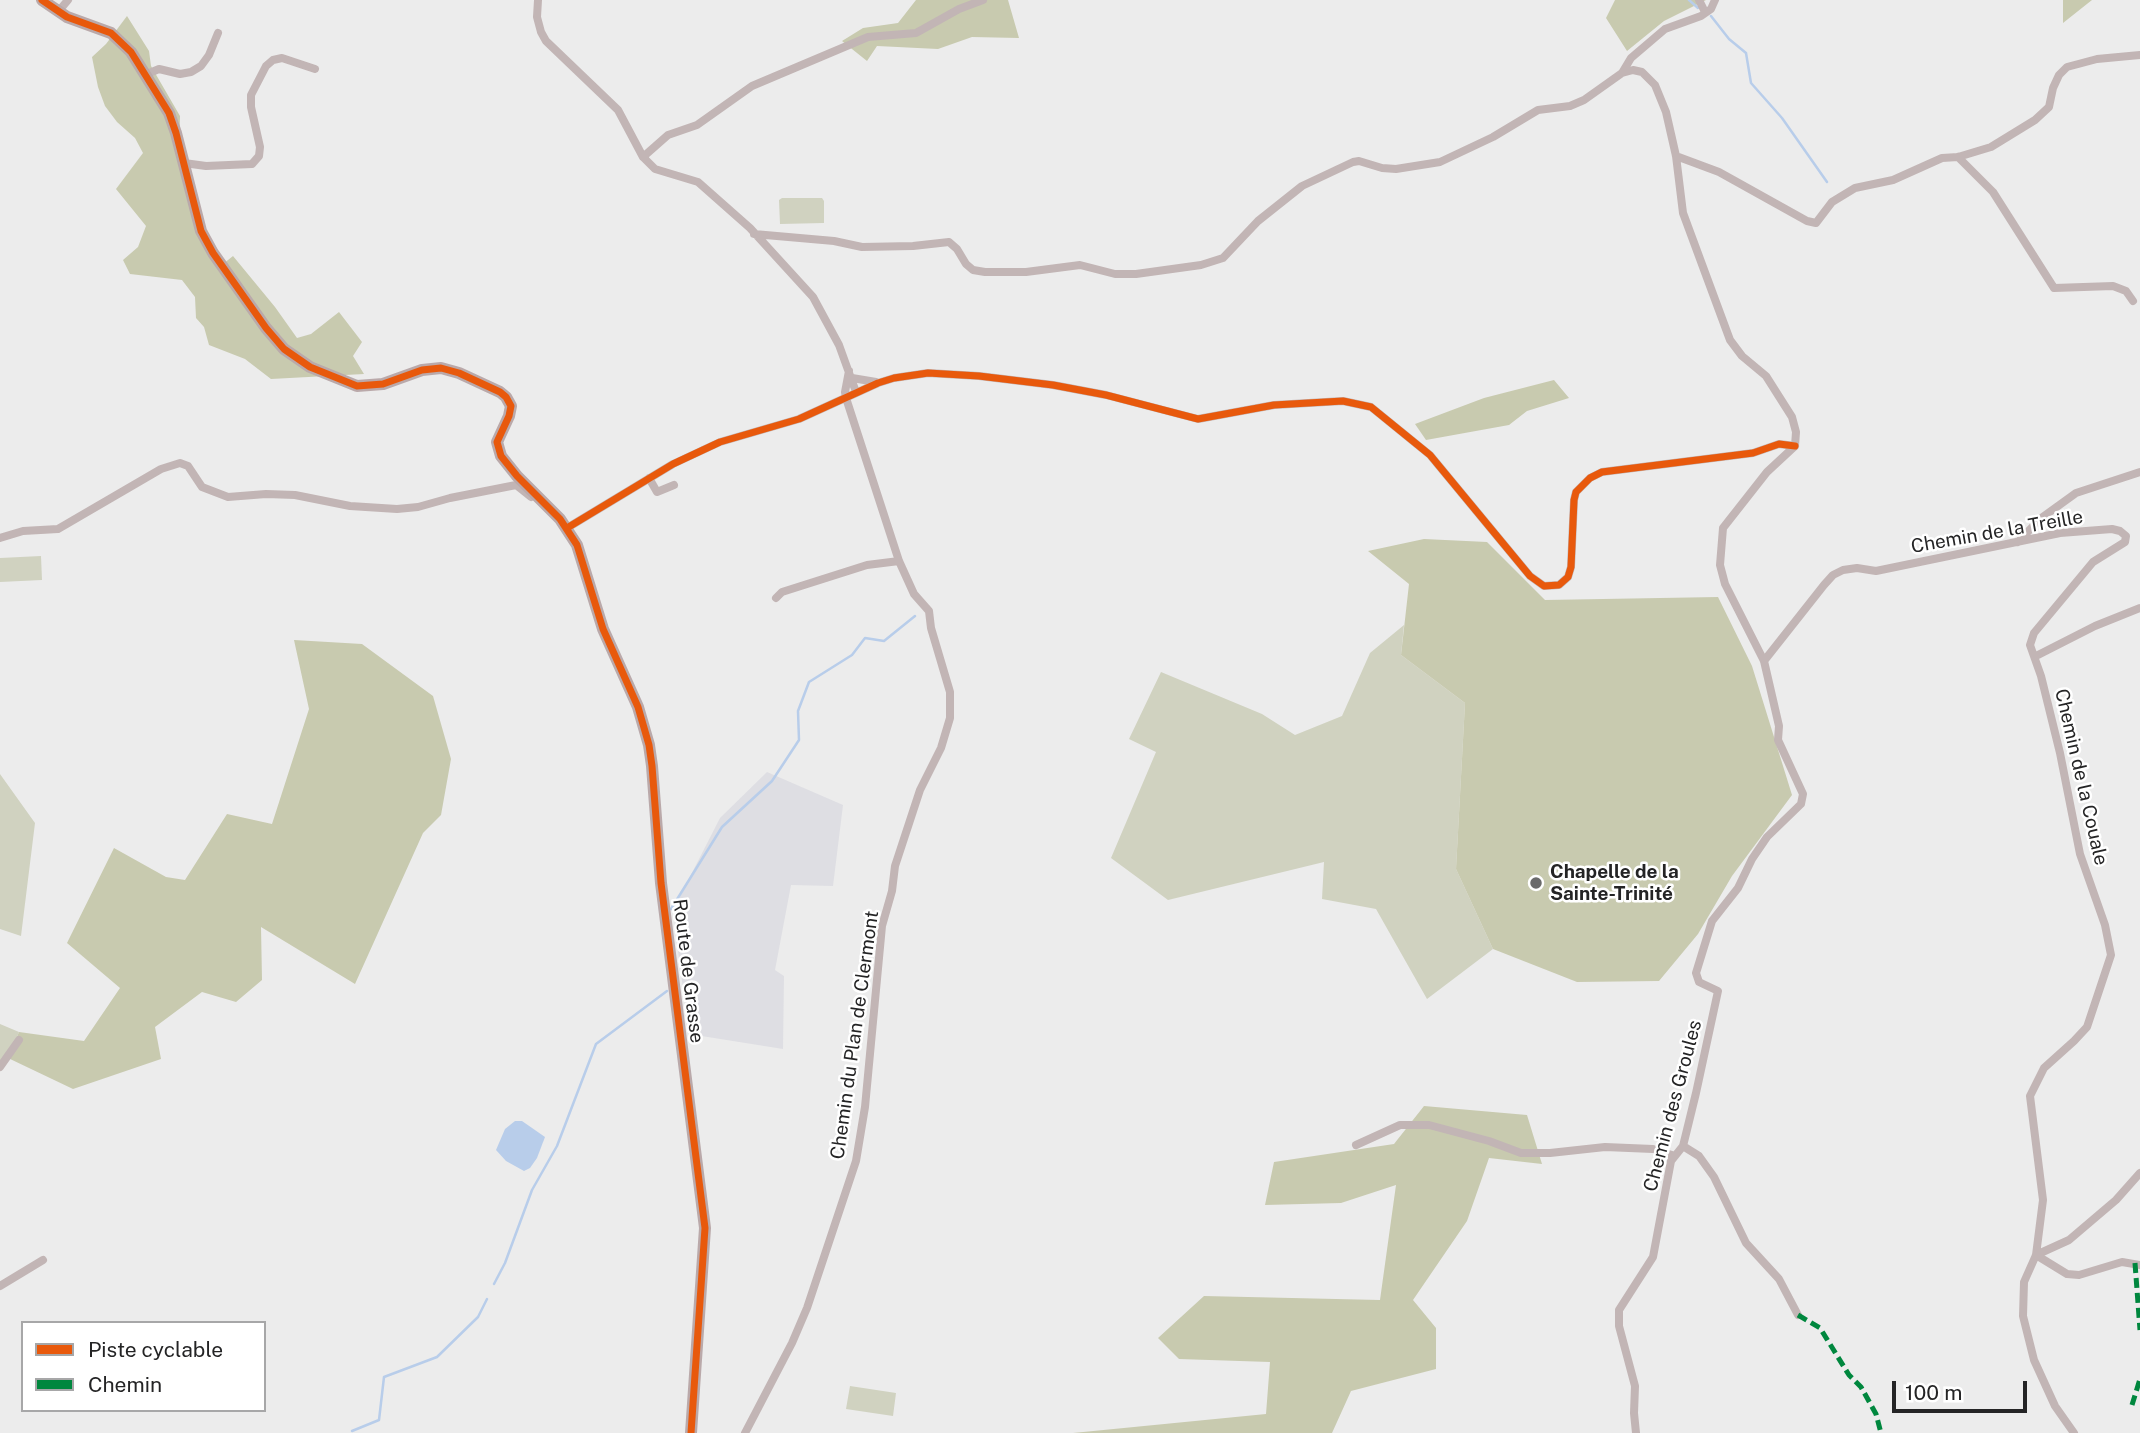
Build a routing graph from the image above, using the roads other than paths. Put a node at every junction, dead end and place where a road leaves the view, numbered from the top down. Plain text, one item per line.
1 (42, 0) edge
2 (68, 0) edge
3 (538, 0) edge
4 (983, 0) edge
5 (1699, 0) edge
6 (1715, 0) edge
7 (58, 12) junction
8 (1705, 12) junction
9 (218, 33) dead end
10 (2140, 55) edge
11 (315, 69) dead end
12 (1622, 73) junction
13 (147, 74) junction
14 (1676, 156) junction
15 (643, 157) junction
16 (1958, 157) junction
17 (184, 163) junction
18 (754, 234) junction
19 (2133, 301) dead end
20 (850, 374) junction
21 (878, 383) junction
22 (856, 392) junction
23 (846, 398) junction
24 (1796, 446) junction
25 (2140, 472) edge
26 (649, 478) junction
27 (674, 485) dead end
28 (543, 502) junction
29 (567, 528) junction
30 (0, 538) edge
31 (2018, 542) junction
32 (899, 561) junction
33 (776, 598) dead end
34 (2140, 608) edge
35 (2036, 656) junction
36 (1764, 661) junction
37 (19, 1040) dead end
38 (0, 1067) edge
39 (1356, 1145) dead end
40 (1683, 1146) junction
41 (1675, 1156) junction
42 (2140, 1173) edge
43 (2036, 1255) junction
44 (43, 1260) dead end
45 (2140, 1265) edge
46 (0, 1286) edge
47 (1798, 1315) dead end
48 (691, 1433) edge
49 (745, 1433) edge
50 (1636, 1433) edge
51 (2074, 1433) edge

1 - 7 street
2 - 7 street
3 - 15 street
4 - 15 street
5 - 8 street
6 - 8 street
7 - 13 street
8 - 12 street
9 - 13 street
10 - 16 street
11 - 17 street
12 - 14 street
12 - 18 street
13 - 17 street
14 - 16 street
14 - 24 street
15 - 18 street
16 - 19 street
17 - 28 street, Route de Grasse
18 - 20 street
20 - 21 street
20 - 22 street
20 - 23 street
21 - 22 street
21 - 24 street
22 - 23 street
23 - 26 street
23 - 32 street, Chemin du Plan de Clermont
24 - 36 street, Chemin des Groules
25 - 31 street
26 - 27 street
26 - 29 street
28 - 29 street, Route de Grasse
28 - 30 street
29 - 48 street, Route de Grasse
31 - 35 street, Chemin de la Treille
31 - 36 street, Chemin de la Treille
32 - 33 street
32 - 49 street, Chemin du Plan de Clermont
34 - 35 street
35 - 43 street, Chemin de la Couale
36 - 40 street, Chemin des Groules
37 - 38 street
39 - 41 street
40 - 41 street, Chemin des Groules
40 - 47 street
41 - 50 street, Chemin des Groules
42 - 43 street
43 - 45 street
43 - 51 street, Chemin de la Couale
44 - 46 street

